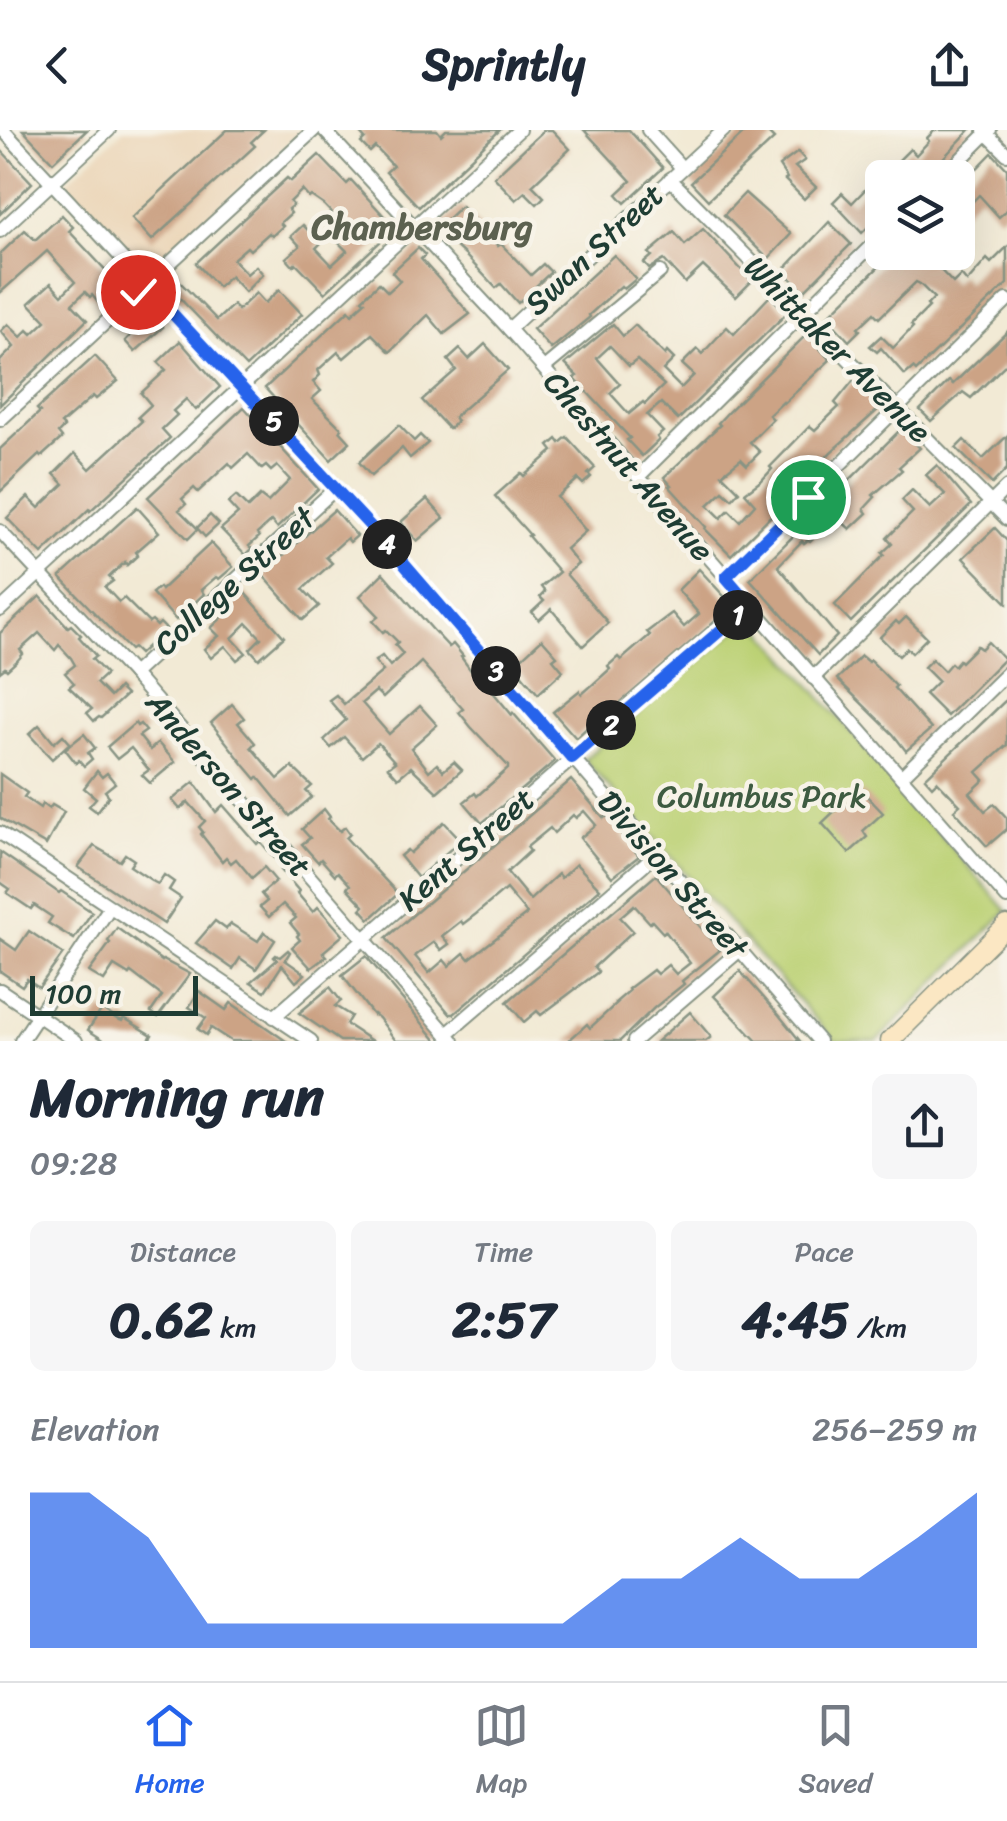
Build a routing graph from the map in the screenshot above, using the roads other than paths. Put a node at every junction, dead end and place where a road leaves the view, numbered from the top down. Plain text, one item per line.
1 (3, 130) edge
2 (108, 130) edge
3 (314, 130) edge
4 (324, 130) edge
5 (519, 130) edge
6 (648, 130) edge
7 (724, 130) edge
8 (987, 131) edge
9 (1007, 154) edge
10 (959, 160) edge
11 (682, 168) junction
12 (670, 179) junction
13 (52, 183) junction
14 (415, 226) junction
15 (0, 231) edge
16 (865, 253) edge
17 (660, 272) dead end
18 (146, 285) junction
19 (1007, 300) edge
20 (804, 314) junction
21 (509, 329) junction
22 (544, 368) junction
23 (242, 387) junction
24 (897, 409) junction
25 (0, 420) edge
26 (638, 477) junction
27 (1007, 487) edge
28 (336, 488) junction
29 (991, 503) junction
30 (1007, 520) edge
31 (0, 531) edge
32 (40, 574) junction
33 (726, 577) junction
34 (750, 605) junction
35 (0, 610) edge
36 (1007, 673) edge
37 (132, 674) junction
38 (813, 678) junction
39 (572, 758) junction
40 (901, 777) junction
41 (0, 833) edge
42 (656, 854) junction
43 (1007, 898) edge
44 (110, 907) junction
45 (1007, 925) edge
46 (363, 938) junction
47 (739, 951) junction
48 (0, 990) edge
49 (38, 1016) junction
50 (274, 1016) junction
51 (450, 1038) edge
52 (900, 1038) edge
53 (21, 1041) edge
54 (76, 1041) edge
55 (311, 1041) edge
56 (634, 1041) edge
57 (818, 1041) edge

1 - 13 street, Division Street
2 - 13 street
3 - 18 street
4 - 14 street, Chestnut Avenue
5 - 14 street
6 - 11 street
7 - 11 street, Swan Street
8 - 9 street
8 - 10 street
11 - 12 street, Swan Street
12 - 20 street, Whittaker Avenue
12 - 21 street, Swan Street
13 - 15 street
13 - 18 street, Division Street
14 - 21 street, Chestnut Avenue
14 - 23 street
16 - 20 street
17 - 22 street
18 - 23 street, Division Street
18 - 25 street
19 - 24 street
20 - 24 street, Whittaker Avenue
20 - 26 street
21 - 22 street, Chestnut Avenue
22 - 26 street, Chestnut Avenue
23 - 28 street, Division Street
23 - 32 street
24 - 29 street, Whittaker Avenue
24 - 33 street
26 - 33 street, Chestnut Avenue
27 - 29 street
28 - 37 street, College Street
28 - 39 street, Division Street
29 - 30 street, Whittaker Avenue
29 - 38 street
31 - 32 street, Anderson Street
32 - 35 street
32 - 37 street, Anderson Street
33 - 34 street, Chestnut Avenue
34 - 38 street, Chestnut Avenue
34 - 39 street, Kent Street
36 - 40 street
37 - 46 street, Anderson Street
38 - 40 street, Chestnut Avenue
39 - 42 street, Division Street
39 - 46 street, Kent Street
40 - 43 street, Chestnut Avenue
41 - 44 street
42 - 47 street, Division Street
42 - 51 street
44 - 49 street
44 - 50 street
45 - 52 main road
46 - 50 street, Kent Street
46 - 51 street, Anderson Street
47 - 56 street
47 - 57 street, Division Street
48 - 49 street
49 - 53 street
49 - 54 street
50 - 55 street

